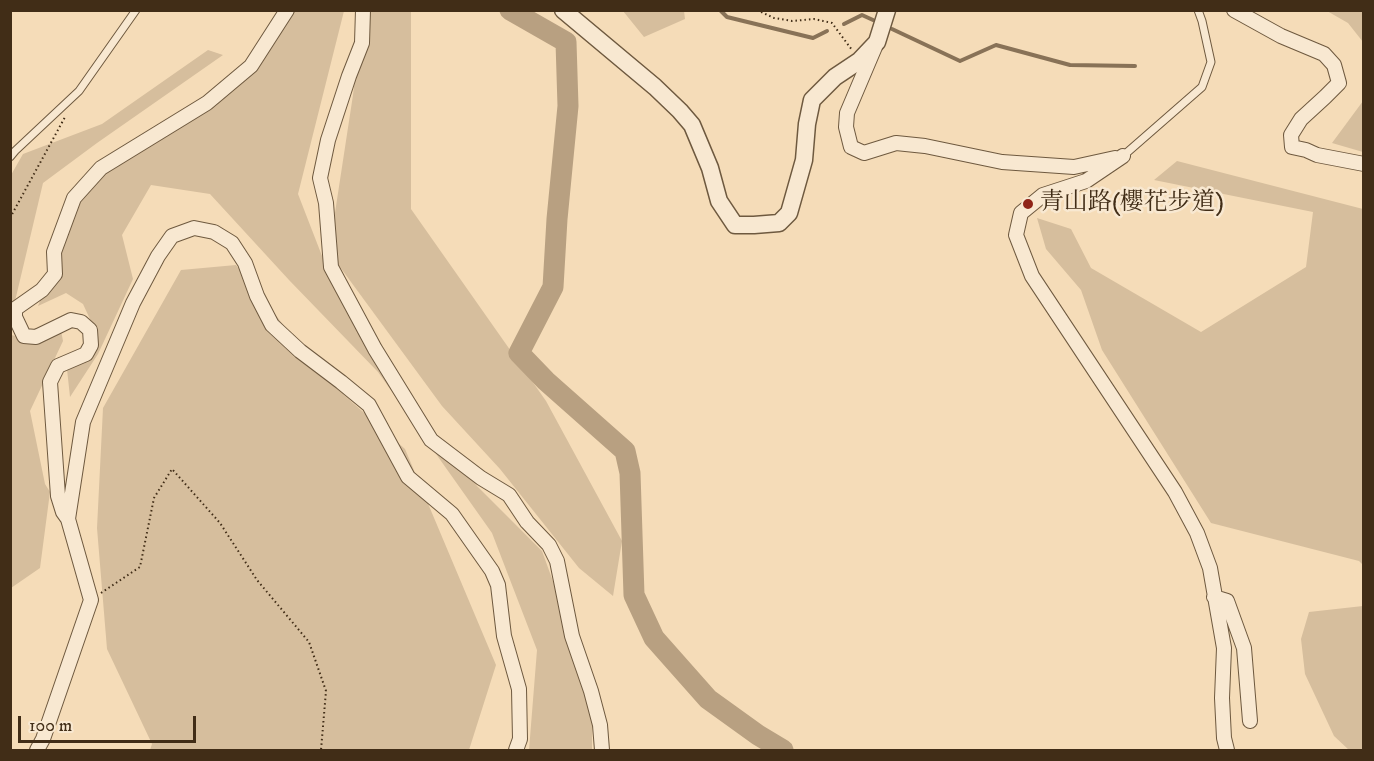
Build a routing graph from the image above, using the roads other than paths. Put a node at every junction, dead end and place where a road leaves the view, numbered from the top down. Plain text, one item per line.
1 (136, 10) edge
2 (287, 10) edge
3 (363, 10) edge
4 (562, 10) edge
5 (887, 10) edge
6 (1198, 10) edge
7 (1234, 10) edge
8 (876, 42) junction
9 (1123, 156) junction
10 (10, 157) edge
11 (1364, 164) edge
12 (68, 519) junction
13 (1214, 597) junction
14 (1250, 721) dead end
15 (37, 750) edge
16 (516, 750) edge
17 (602, 750) edge
18 (1227, 750) edge

1 - 10 lane
2 - 12 street
3 - 17 street
4 - 8 street
5 - 8 street
6 - 9 lane
7 - 11 street
8 - 9 street
9 - 13 street
12 - 15 street
12 - 16 street
13 - 14 street
13 - 18 street

